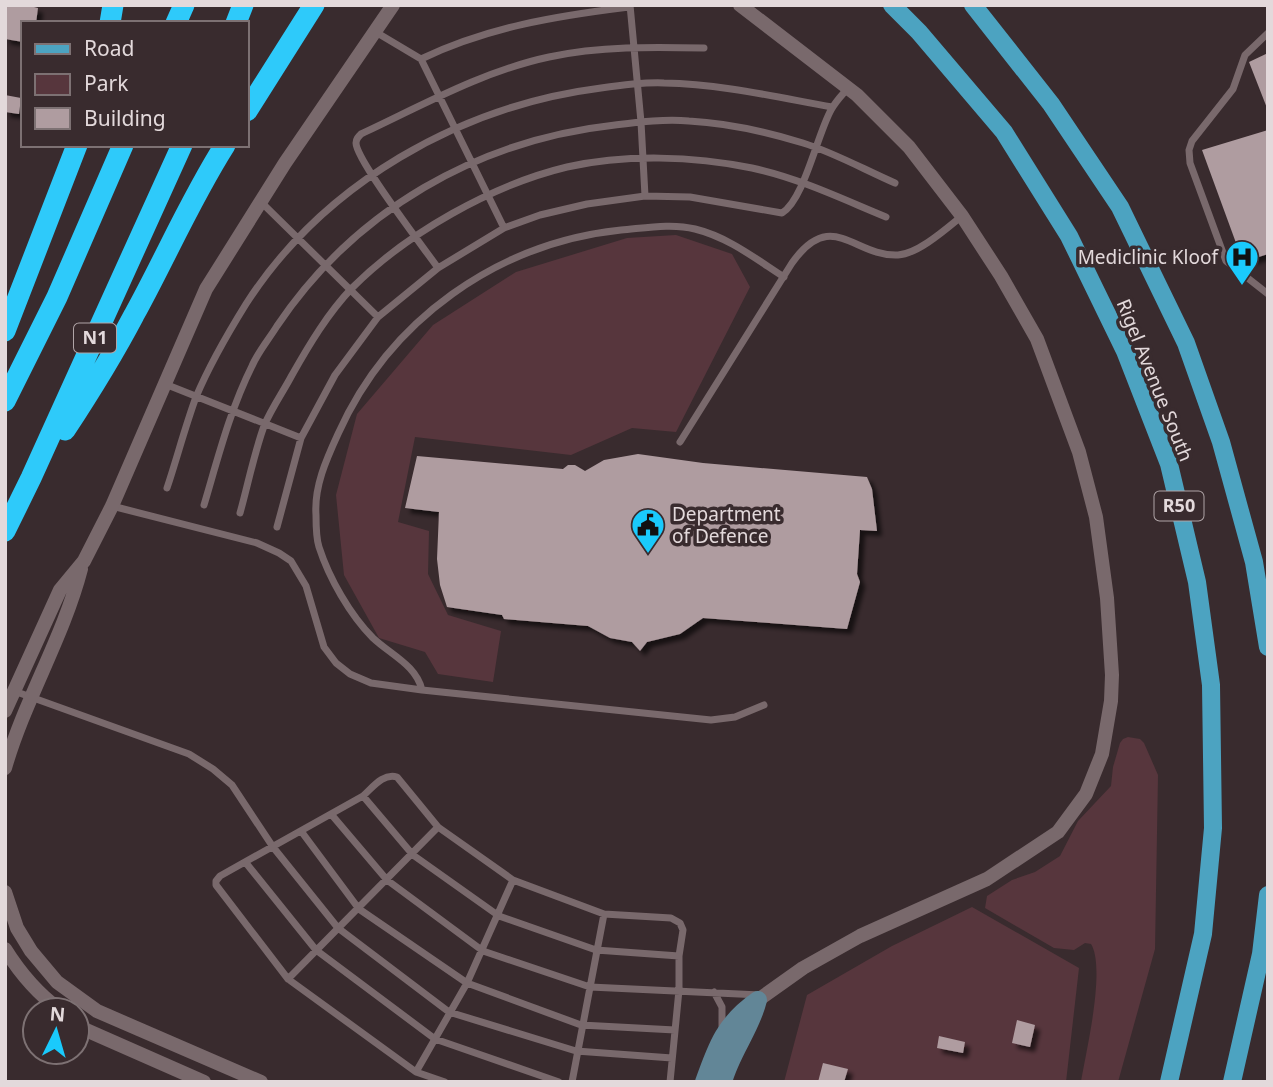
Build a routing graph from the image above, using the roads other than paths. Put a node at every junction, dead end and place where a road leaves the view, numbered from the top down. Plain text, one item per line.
1 (184, 5) edge
2 (314, 5) edge
3 (393, 5) edge
4 (740, 5) edge
5 (892, 5) edge
6 (973, 5) edge
7 (630, 6) edge
8 (177, 21) edge
9 (373, 31) junction
10 (1268, 33) edge
11 (635, 47) junction
12 (704, 48) dead end
13 (421, 59) junction
14 (638, 83) junction
15 (848, 88) junction
16 (439, 97) junction
17 (832, 107) junction
18 (248, 109) edge
19 (641, 122) junction
20 (456, 128) junction
21 (76, 147) edge
22 (122, 147) edge
23 (181, 147) edge
24 (224, 147) edge
25 (814, 147) junction
26 (643, 159) junction
27 (471, 162) junction
28 (372, 175) junction
29 (803, 182) junction
30 (895, 184) dead end
31 (645, 196) junction
32 (487, 197) junction
33 (261, 202) junction
34 (394, 206) junction
35 (962, 216) junction
36 (886, 217) dead end
37 (504, 228) junction
38 (416, 236) junction
39 (298, 238) junction
40 (325, 264) junction
41 (438, 268) junction
42 (784, 277) junction
43 (351, 289) junction
44 (1268, 294) edge
45 (379, 317) junction
46 (5, 331) edge
47 (164, 383) junction
48 (196, 397) junction
49 (5, 401) edge
50 (231, 412) junction
51 (265, 425) junction
52 (301, 438) junction
53 (680, 442) dead end
54 (31, 478) junction
55 (167, 488) dead end
56 (204, 505) dead end
57 (112, 506) junction
58 (240, 513) dead end
59 (276, 527) dead end
60 (5, 531) edge
61 (83, 561) junction
62 (1268, 647) edge
63 (422, 690) junction
64 (14, 691) junction
65 (31, 699) junction
66 (764, 705) dead end
67 (5, 711) edge
68 (5, 768) edge
69 (363, 796) junction
70 (331, 814) junction
71 (438, 827) junction
72 (301, 831) junction
73 (273, 847) junction
74 (413, 855) junction
75 (246, 863) junction
76 (387, 880) junction
77 (513, 880) junction
78 (5, 892) edge
79 (1268, 895) edge
80 (359, 909) junction
81 (604, 914) junction
82 (499, 916) junction
83 (338, 928) junction
84 (5, 949) edge
85 (316, 950) junction
86 (596, 950) junction
87 (483, 951) junction
88 (679, 956) junction
89 (288, 979) junction
90 (467, 983) junction
91 (590, 987) junction
92 (679, 990) junction
93 (714, 992) junction
94 (41, 996) edge
95 (761, 997) junction
96 (449, 1012) junction
97 (581, 1025) junction
98 (676, 1030) junction
99 (91, 1032) edge
100 (435, 1039) junction
101 (718, 1046) junction
102 (576, 1051) junction
103 (672, 1058) junction
104 (416, 1072) junction
105 (204, 1082) edge
106 (261, 1082) edge
107 (445, 1082) edge
108 (559, 1082) edge
109 (572, 1082) edge
110 (670, 1082) edge
111 (704, 1082) edge
112 (723, 1082) edge
113 (1169, 1082) edge
114 (1232, 1082) edge

1 - 8 highway
2 - 18 highway
3 - 9 street
4 - 15 street
5 - 113 main road, Rigel Avenue South / R50
6 - 62 main road, Rigel Avenue South
7 - 11 lane
7 - 13 lane
9 - 13 lane
9 - 33 street
10 - 44 lane
11 - 12 lane
11 - 14 lane
11 - 16 lane
13 - 16 lane
14 - 17 lane
14 - 19 lane
14 - 20 lane
15 - 17 lane
15 - 35 street
16 - 20 lane
16 - 28 lane
17 - 25 lane
19 - 25 lane
19 - 26 lane
19 - 27 lane
20 - 27 lane
20 - 28 lane
21 - 46 highway
22 - 49 highway, N1
23 - 54 highway, N1
24 - 54 highway
25 - 29 lane
25 - 30 lane
26 - 29 lane
26 - 31 lane
26 - 32 lane
27 - 32 lane
27 - 34 lane
28 - 34 lane
28 - 39 lane
29 - 31 lane
29 - 36 lane
31 - 37 lane
32 - 37 lane
32 - 38 lane
33 - 39 lane
33 - 47 street
34 - 38 lane
34 - 40 lane
35 - 42 lane
35 - 95 street
37 - 41 lane
38 - 41 lane
38 - 43 lane
39 - 40 lane
39 - 48 lane
40 - 43 lane
40 - 50 lane
41 - 45 lane
42 - 53 lane
42 - 63 lane
43 - 45 lane
43 - 51 lane
45 - 52 lane
47 - 48 lane
47 - 57 street
48 - 50 lane
48 - 55 lane
50 - 51 lane
50 - 56 lane
51 - 52 lane
51 - 58 lane
52 - 59 lane
54 - 60 highway, N1
57 - 61 street
57 - 63 lane
61 - 64 street
61 - 65 street
63 - 66 lane
64 - 65 lane
64 - 67 street
65 - 68 street
65 - 73 lane
69 - 70 lane
69 - 71 lane
69 - 74 lane
70 - 72 lane
70 - 76 lane
71 - 74 lane
71 - 77 lane
72 - 73 lane
72 - 80 lane
73 - 75 lane
73 - 83 lane
74 - 76 lane
74 - 82 lane
75 - 85 lane
75 - 89 lane
76 - 80 lane
76 - 87 lane
77 - 81 lane
77 - 82 lane
78 - 106 street
79 - 114 main road
80 - 83 lane
80 - 90 lane
81 - 86 lane
81 - 88 lane
82 - 86 lane
82 - 87 lane
83 - 85 lane
83 - 96 lane
84 - 94 street
85 - 89 lane
85 - 100 lane
86 - 88 lane
86 - 91 lane
87 - 90 lane
87 - 91 lane
88 - 92 lane
89 - 104 lane
90 - 96 lane
90 - 97 lane
91 - 92 lane
91 - 97 lane
92 - 93 lane
92 - 98 lane
93 - 95 lane
93 - 101 lane
95 - 101 street
95 - 112 street
96 - 100 lane
96 - 102 lane
97 - 98 lane
97 - 102 lane
98 - 103 lane
99 - 105 street
100 - 104 lane
100 - 108 lane
101 - 111 street
102 - 103 lane
102 - 109 lane
103 - 110 lane
104 - 107 lane

